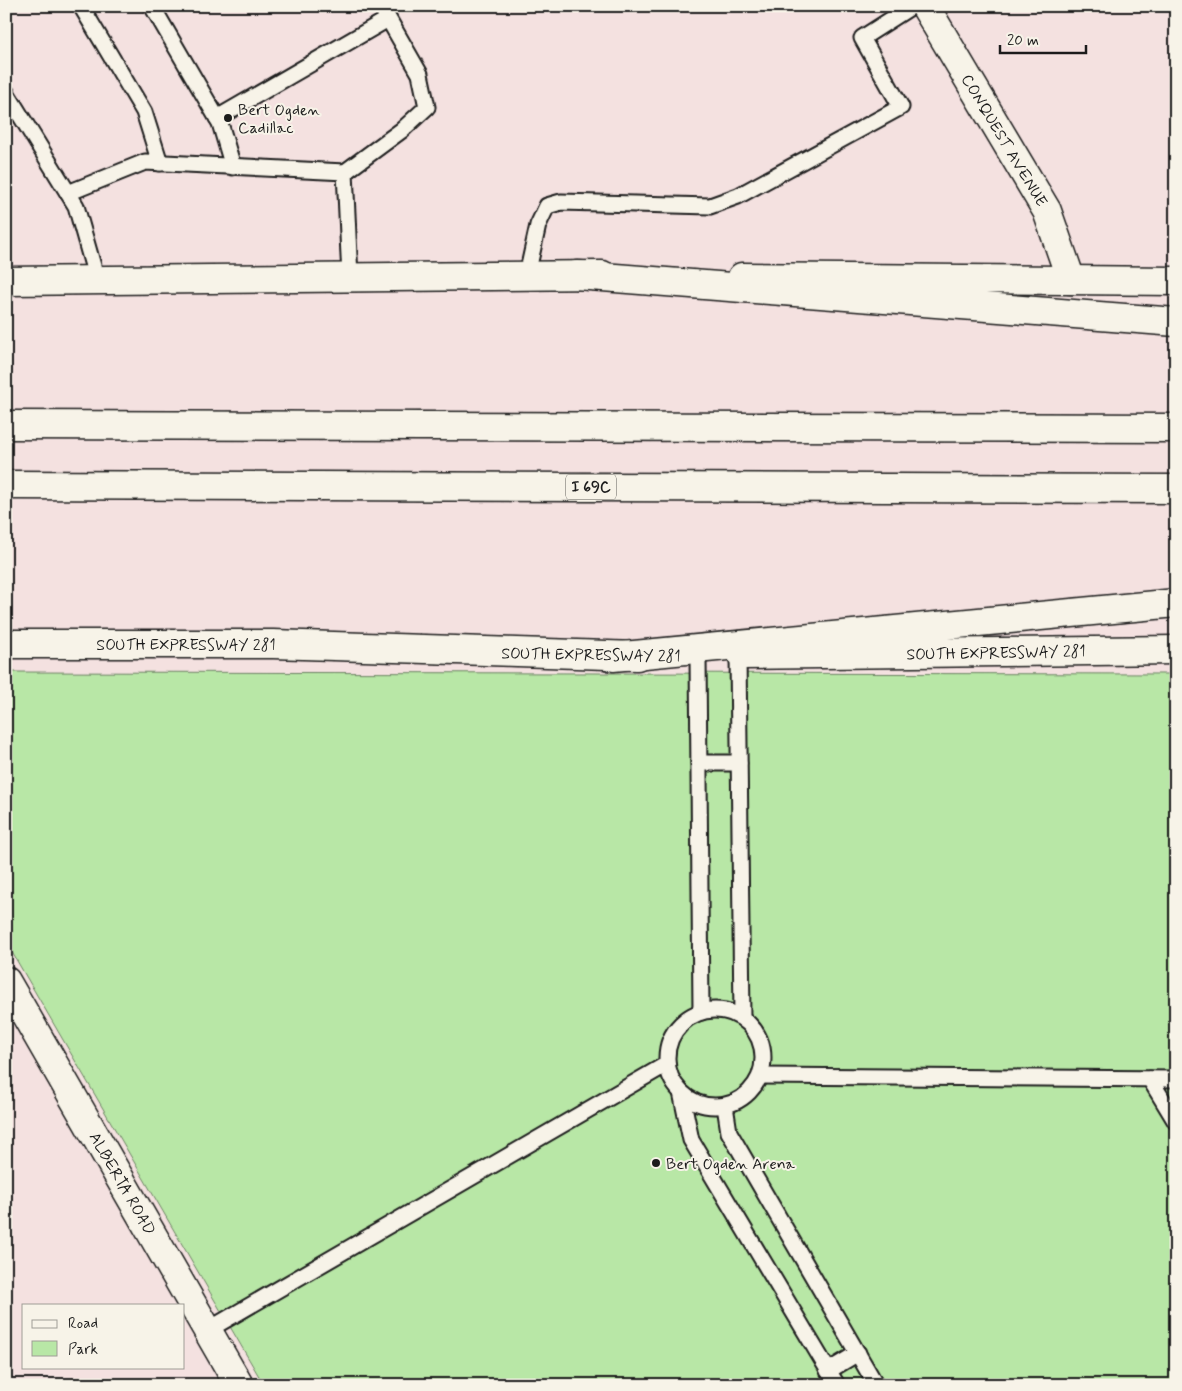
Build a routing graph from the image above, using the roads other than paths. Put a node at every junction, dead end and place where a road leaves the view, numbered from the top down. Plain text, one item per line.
1 (81, 6) edge
2 (152, 6) edge
3 (912, 6) edge
4 (925, 6) edge
5 (384, 12) edge
6 (6, 92) edge
7 (217, 118) junction
8 (160, 163) junction
9 (233, 166) junction
10 (345, 172) junction
11 (68, 193) junction
12 (527, 275) junction
13 (577, 275) junction
14 (350, 277) junction
15 (97, 280) junction
16 (1071, 280) junction
17 (6, 281) edge
18 (1176, 281) edge
19 (1176, 322) edge
20 (6, 425) edge
21 (1176, 428) edge
22 (6, 485) edge
23 (1176, 489) edge
24 (1176, 603) edge
25 (6, 644) edge
26 (1176, 650) edge
27 (738, 655) junction
28 (698, 656) junction
29 (614, 657) junction
30 (699, 763) junction
31 (740, 763) junction
32 (6, 981) edge
33 (702, 1012) junction
34 (742, 1018) junction
35 (667, 1064) junction
36 (760, 1076) junction
37 (1150, 1079) junction
38 (1176, 1079) edge
39 (681, 1092) junction
40 (725, 1106) junction
41 (1176, 1122) edge
42 (208, 1330) junction
43 (858, 1354) junction
44 (828, 1371) junction
45 (239, 1385) edge
46 (837, 1385) edge
47 (876, 1385) edge

1 - 8 lane
2 - 7 lane
3 - 12 lane
4 - 16 main road, CONQUEST AVENUE
5 - 7 lane
5 - 10 lane
6 - 11 lane
7 - 9 lane
8 - 9 lane
8 - 11 lane
9 - 10 lane
10 - 14 lane
11 - 15 lane
12 - 13 main road
12 - 14 main road
13 - 16 main road
13 - 19 main road
14 - 15 main road
15 - 17 main road
16 - 18 main road
20 - 21 main road
22 - 23 main road, I 69C
24 - 29 main road
25 - 29 main road, SOUTH EXPRESSWAY 281
26 - 27 main road, SOUTH EXPRESSWAY 281
27 - 28 main road, SOUTH EXPRESSWAY 281
27 - 31 lane
28 - 29 main road, SOUTH EXPRESSWAY 281
28 - 30 lane
30 - 31 lane
30 - 33 lane
31 - 34 lane
32 - 42 main road, ALBERTA ROAD
33 - 34 lane
33 - 35 lane
34 - 36 lane
35 - 39 lane
35 - 42 lane
36 - 37 lane
36 - 40 lane
37 - 38 lane
37 - 41 lane
39 - 40 lane
39 - 44 lane
40 - 43 lane
42 - 45 main road, ALBERTA ROAD
43 - 44 lane
43 - 47 lane
44 - 46 lane

